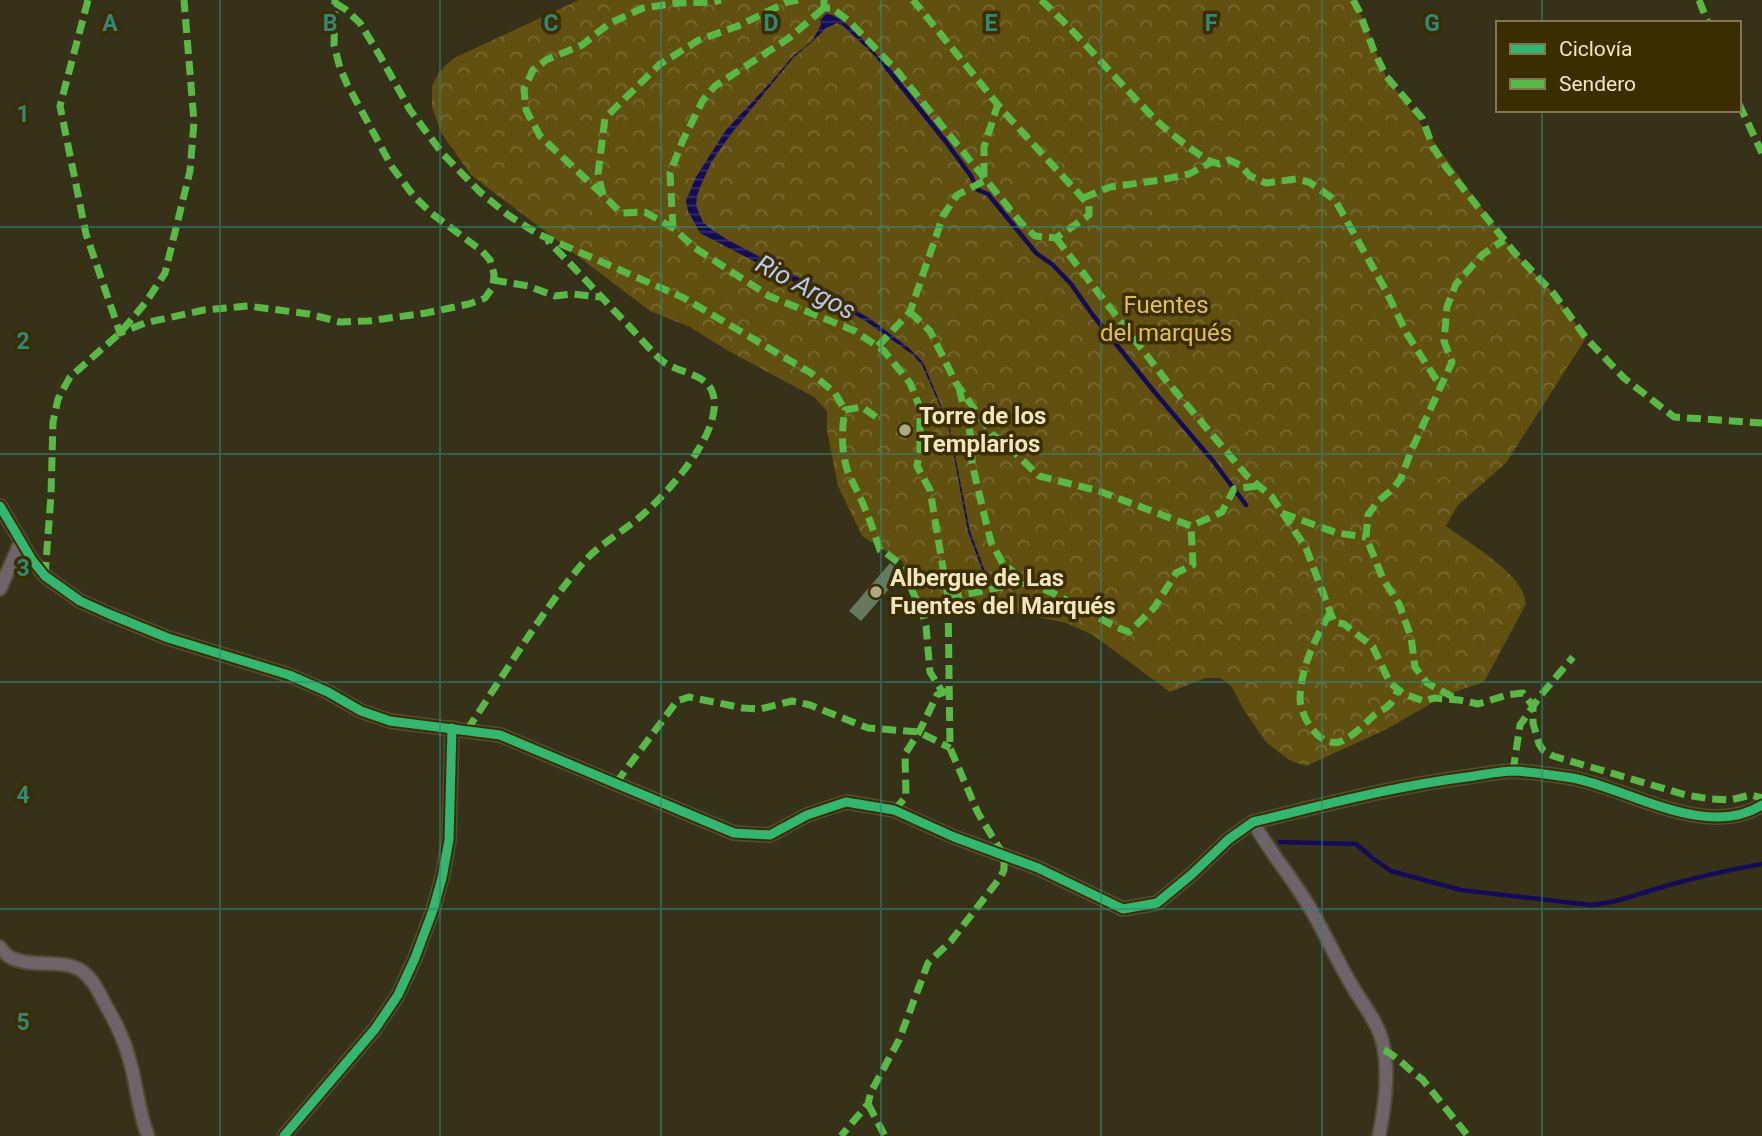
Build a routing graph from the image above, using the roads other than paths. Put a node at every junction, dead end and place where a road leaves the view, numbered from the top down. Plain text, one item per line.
1 (0, 506) edge
2 (20, 541) junction
3 (0, 589) edge
4 (452, 728) junction
5 (1762, 805) edge
6 (1253, 822) junction
7 (0, 947) edge
8 (148, 1136) edge
9 (284, 1136) edge
10 (1379, 1136) edge

1 - 2 street
2 - 3 street
2 - 4 street
4 - 6 street
4 - 9 street
5 - 6 street
6 - 10 street
7 - 8 street

